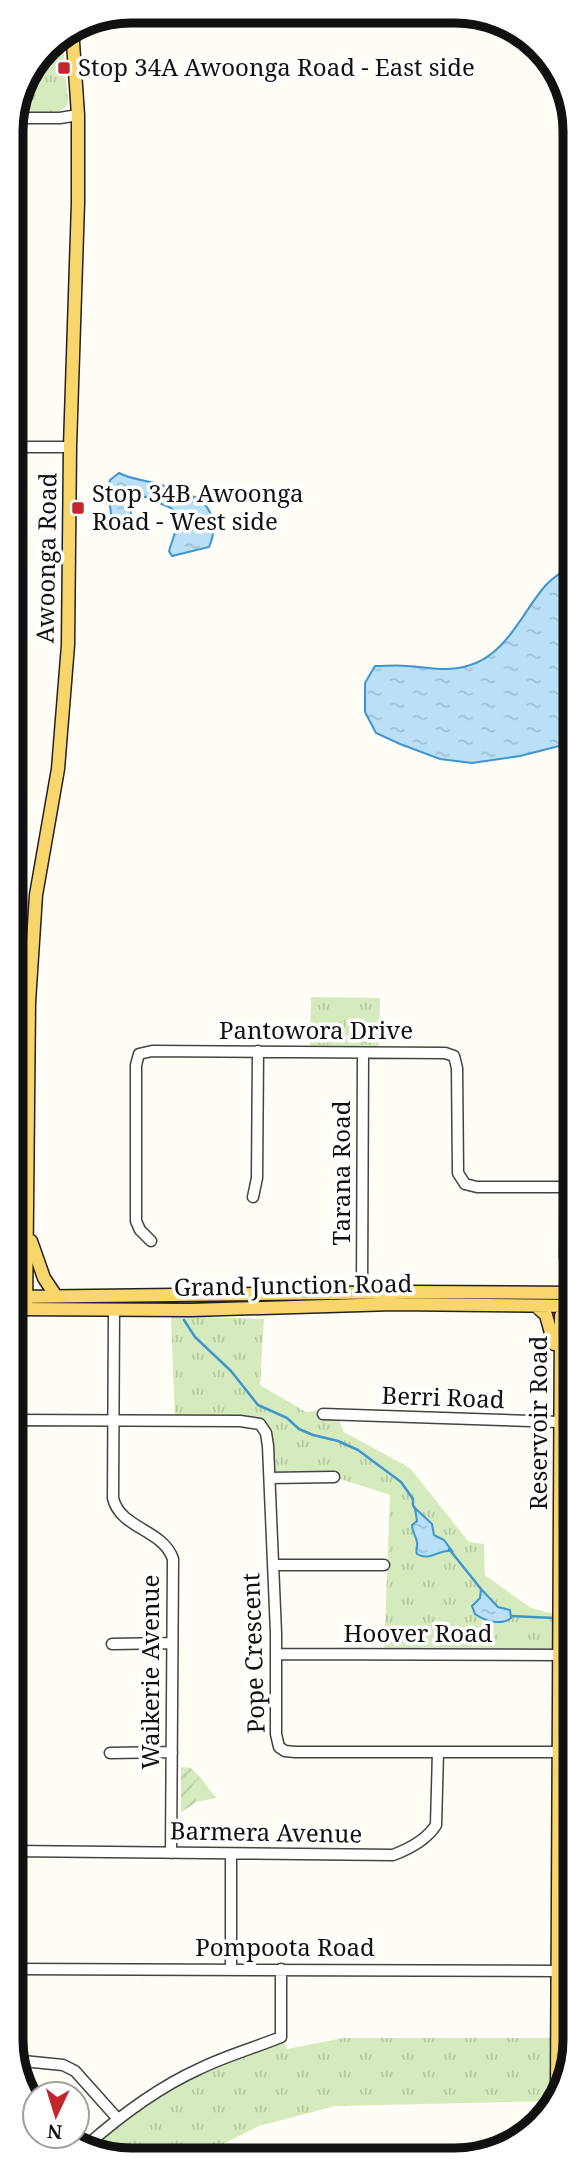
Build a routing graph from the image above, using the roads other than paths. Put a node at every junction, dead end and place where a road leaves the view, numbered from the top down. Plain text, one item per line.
1 (73, 40) edge
2 (78, 115) junction
3 (24, 118) edge
4 (23, 447) edge
5 (70, 447) junction
6 (258, 1051) junction
7 (363, 1053) junction
8 (563, 1187) edge
9 (253, 1197) dead end
10 (28, 1234) junction
11 (151, 1241) dead end
12 (362, 1293) junction
13 (56, 1296) junction
14 (563, 1300) edge
15 (563, 1301) edge
16 (23, 1302) edge
17 (26, 1303) junction
18 (23, 1304) edge
19 (394, 1304) junction
20 (344, 1306) junction
21 (535, 1306) junction
22 (114, 1309) junction
23 (563, 1312) edge
24 (560, 1397) junction
25 (323, 1414) dead end
26 (563, 1416) edge
27 (23, 1420) edge
28 (114, 1420) junction
29 (563, 1422) edge
30 (334, 1477) dead end
31 (270, 1478) junction
32 (273, 1564) junction
33 (384, 1565) dead end
34 (563, 1604) edge
35 (563, 1625) edge
36 (563, 1625) edge
37 (172, 1643) junction
38 (112, 1644) dead end
39 (277, 1654) junction
40 (563, 1655) junction
41 (172, 1752) junction
42 (438, 1752) junction
43 (562, 1752) junction
44 (110, 1753) dead end
45 (23, 1852) edge
46 (171, 1853) junction
47 (232, 1854) junction
48 (23, 1969) edge
49 (231, 1969) junction
50 (281, 1969) junction
51 (563, 1971) joint
52 (25, 2061) edge
53 (117, 2118) junction
54 (92, 2141) edge

1 - 2 main road, Awoonga Road
2 - 3 street
2 - 5 main road, Awoonga Road
4 - 5 street
5 - 10 main road, Awoonga Road
6 - 7 street, Pantowora Drive
6 - 9 street
6 - 11 street, Pantowora Drive
7 - 8 street, Pantowora Drive
7 - 12 street, Tarana Road
10 - 13 main road
10 - 17 main road, Awoonga Road
12 - 13 main road, Grand Junction Road
12 - 14 main road, Grand Junction Road
12 - 19 main road
12 - 20 main road
13 - 17 main road, Grand Junction Road
15 - 21 main road, Grand Junction Road
16 - 17 main road, Grand Junction Road
17 - 18 main road, Grand Junction Road
17 - 22 main road, Grand Junction Road
19 - 20 main road, Grand Junction Road
19 - 21 main road, Grand Junction Road
20 - 22 main road, Grand Junction Road
21 - 24 main road
22 - 28 street, Waikerie Avenue
23 - 24 main road, Reservoir Road
24 - 26 main road, Reservoir Road
25 - 29 street, Berri Road
27 - 28 street
28 - 31 street, Pope Crescent
28 - 37 street, Waikerie Avenue
30 - 31 street
31 - 32 street, Pope Crescent
32 - 33 street
32 - 39 street, Pope Crescent
34 - 35 main road, Reservoir Road
36 - 40 main road, Reservoir Road
37 - 38 street
37 - 41 street, Waikerie Avenue
39 - 40 street, Hoover Road
39 - 42 street, Pope Crescent
40 - 43 main road, Reservoir Road
41 - 44 street
41 - 46 street, Waikerie Avenue
42 - 43 street, Pope Crescent
42 - 47 street, Barmera Avenue
43 - 51 main road, Reservoir Road
45 - 46 street, Barmera Avenue
46 - 47 street, Barmera Avenue
47 - 49 street
48 - 49 street, Pompoota Road
49 - 50 street, Pompoota Road
50 - 51 street, Pompoota Road
50 - 53 street
52 - 53 street
53 - 54 street

